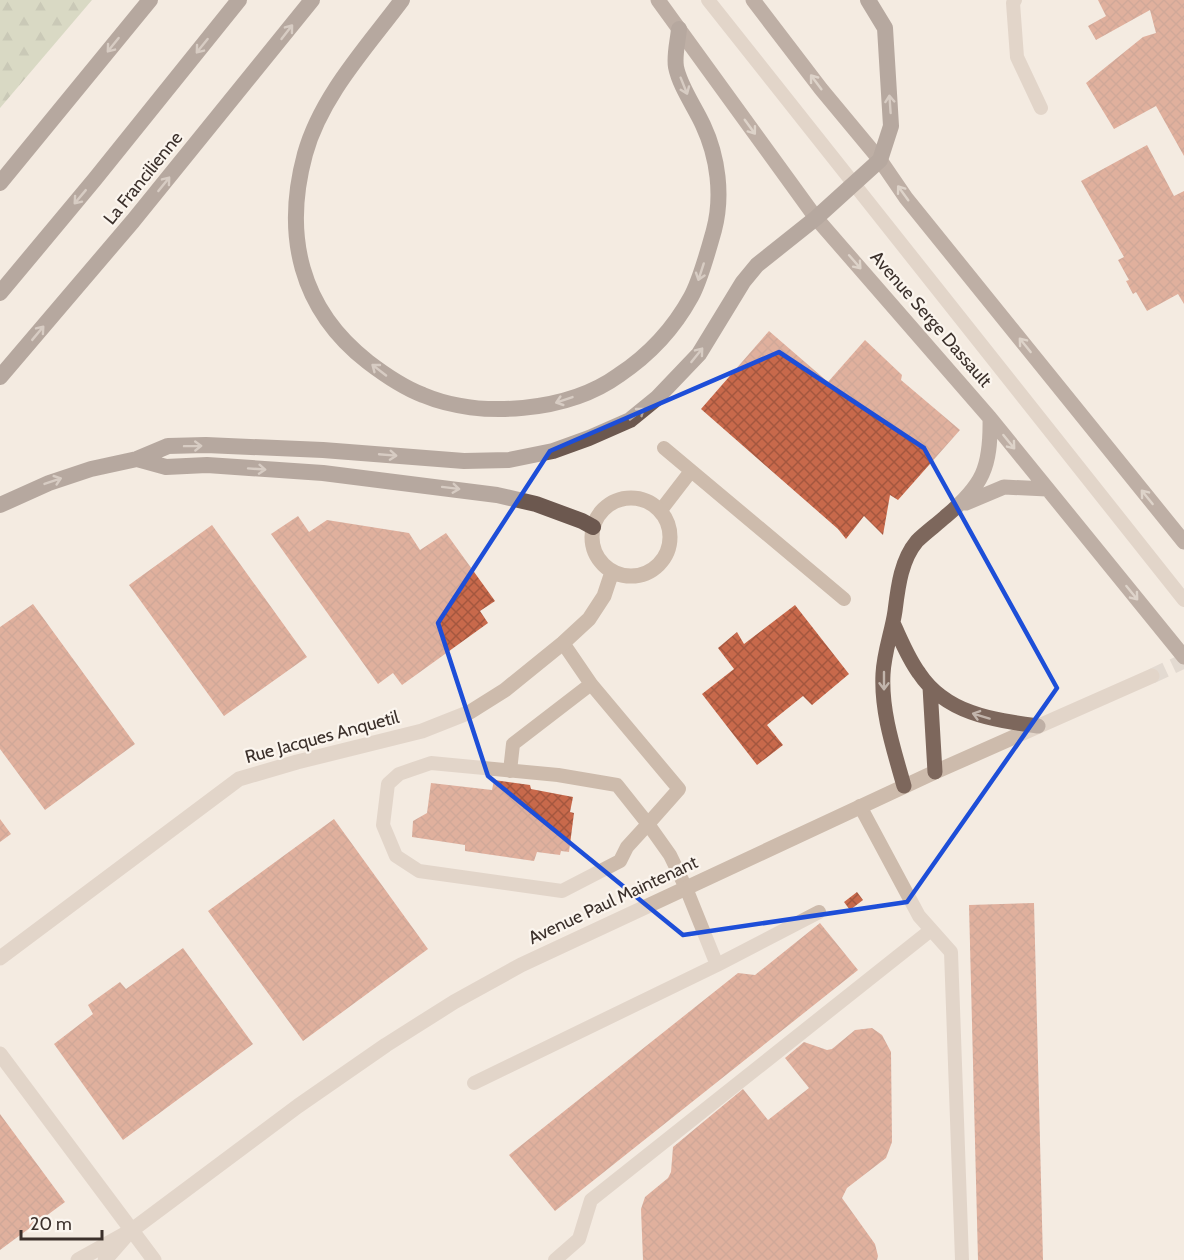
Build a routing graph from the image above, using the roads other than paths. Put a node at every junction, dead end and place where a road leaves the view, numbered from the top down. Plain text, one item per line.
1 (150, 0) edge
2 (239, 0) edge
3 (312, 0) edge
4 (402, 0) edge
5 (658, 0) edge
6 (708, 0) edge
7 (753, 0) edge
8 (868, 0) edge
9 (1015, 0) edge
10 (679, 29) junction
11 (1041, 108) dead end
12 (880, 160) junction
13 (0, 183) edge
14 (853, 183) junction
15 (816, 218) junction
16 (0, 293) edge
17 (0, 377) edge
18 (990, 418) junction
19 (664, 448) dead end
20 (137, 459) junction
21 (691, 471) junction
22 (1047, 489) junction
23 (0, 505) edge
24 (958, 507) junction
25 (661, 510) junction
26 (593, 527) junction
27 (1184, 542) edge
28 (612, 572) junction
29 (844, 599) dead end
30 (1184, 600) edge
31 (893, 623) junction
32 (563, 644) junction
33 (1184, 657) edge
34 (1152, 676) tunnel mouth
35 (591, 684) junction
36 (930, 687) junction
37 (1038, 726) junction
38 (510, 771) junction
39 (935, 772) junction
40 (904, 786) junction
41 (861, 806) junction
42 (648, 824) junction
43 (686, 888) junction
44 (819, 912) dead end
45 (931, 930) junction
46 (0, 958) edge
47 (717, 965) junction
48 (0, 1054) edge
49 (474, 1083) dead end
50 (132, 1230) junction
51 (78, 1260) edge
52 (105, 1260) edge
53 (154, 1260) edge
54 (555, 1260) edge
55 (962, 1260) edge

1 -> 13 highway
2 -> 16 highway, La Francilienne
17 -> 3 highway, La Francilienne
10 -> 4 highway
5 - 10 main road, Avenue Serge Dassault
6 - 14 lane
12 -> 7 main road
12 -> 8 highway
9 - 11 lane
10 -> 15 main road, Avenue Serge Dassault
12 - 14 highway
27 -> 12 main road
14 - 15 highway
14 - 30 lane
15 -> 18 main road, Avenue Serge Dassault
20 -> 15 highway
18 -> 22 main road, Avenue Serge Dassault
18 - 24 main road
19 - 21 lane
23 -> 20 highway
20 -> 26 highway
21 - 25 lane
21 - 29 lane
22 - 24 main road
22 -> 33 main road, Avenue Serge Dassault
24 - 31 main road
25 - 26 street
25 - 28 street
26 - 28 street
28 - 32 street, Rue Jacques Anquetil
31 - 36 main road
31 -> 40 main road
32 - 35 lane
32 - 46 street, Rue Jacques Anquetil
34 - 37 street, Avenue Paul Maintenant
35 - 38 lane
35 - 42 lane
37 -> 36 main road
36 - 39 main road
37 - 39 street, Avenue Paul Maintenant
38 - 42 lane
38 - 42 lane
39 - 40 street, Avenue Paul Maintenant
40 - 41 street, Avenue Paul Maintenant
41 - 43 street, Avenue Paul Maintenant
41 - 45 lane
42 - 43 lane
43 - 47 lane
43 - 50 street, Avenue Paul Maintenant
44 - 47 lane
45 - 54 lane
45 - 55 lane
47 - 49 lane
48 - 50 street
50 - 51 street, Avenue Paul Maintenant
50 - 52 street, Avenue Paul Maintenant
50 - 53 street

